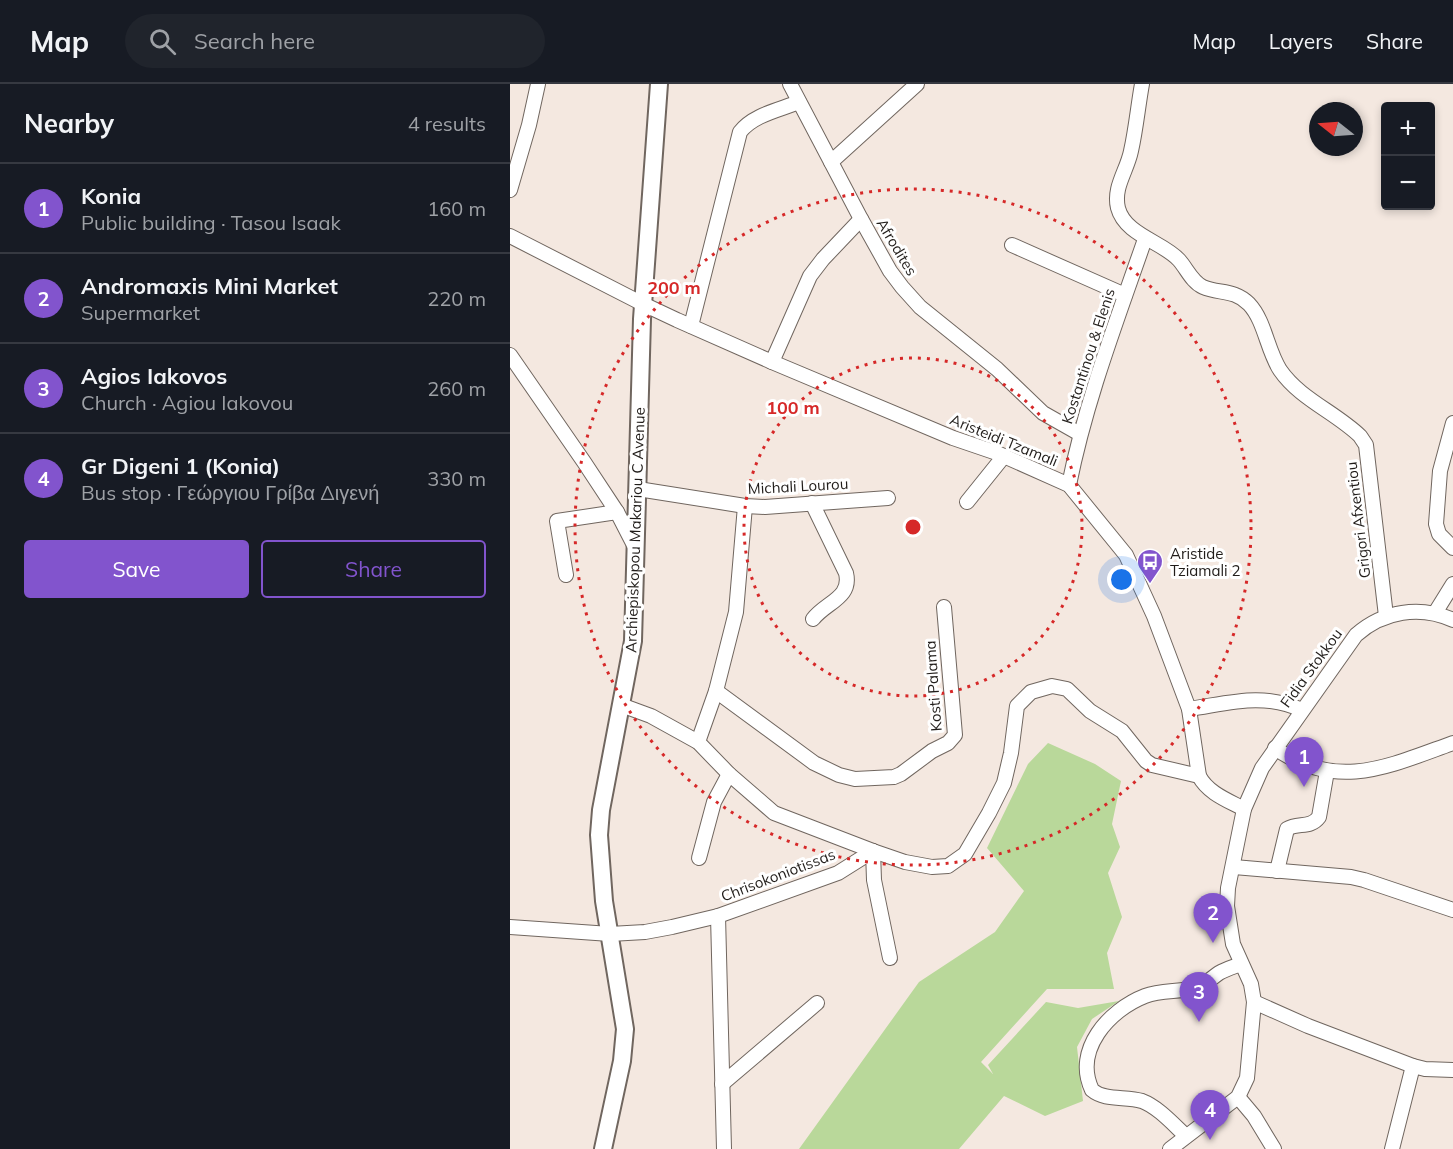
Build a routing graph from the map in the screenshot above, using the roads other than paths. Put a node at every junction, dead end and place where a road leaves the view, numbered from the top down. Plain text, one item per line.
1 (538, 84) edge
2 (659, 84) edge
3 (790, 84) edge
4 (916, 84) edge
5 (1142, 84) edge
6 (799, 102) junction
7 (831, 162) junction
8 (510, 189) edge
9 (861, 219) junction
10 (510, 236) edge
11 (1145, 239) junction
12 (1012, 245) dead end
13 (1125, 295) junction
14 (643, 304) junction
15 (691, 326) junction
16 (510, 356) edge
17 (772, 362) junction
18 (1453, 423) edge
19 (1080, 434) junction
20 (1004, 456) junction
21 (1069, 485) junction
22 (638, 489) junction
23 (888, 498) dead end
24 (812, 502) junction
25 (967, 502) dead end
26 (745, 506) junction
27 (617, 512) junction
28 (1453, 548) edge
29 (636, 549) junction
30 (566, 575) dead end
31 (1453, 584) edge
32 (944, 607) dead end
33 (1435, 613) junction
34 (1386, 616) junction
35 (813, 619) dead end
36 (1453, 620) edge
37 (716, 690) junction
38 (621, 705) junction
39 (1190, 709) junction
40 (1302, 710) junction
41 (698, 742) junction
42 (1453, 743) edge
43 (1275, 748) junction
44 (1327, 771) junction
45 (729, 774) junction
46 (1199, 776) junction
47 (1244, 809) junction
48 (873, 851) junction
49 (699, 858) dead end
50 (1234, 867) junction
51 (1277, 871) junction
52 (1453, 910) edge
53 (718, 916) junction
54 (510, 927) edge
55 (610, 934) junction
56 (890, 958) dead end
57 (1241, 964) junction
58 (1254, 1002) junction
59 (817, 1003) dead end
60 (1413, 1066) junction
61 (1453, 1071) edge
62 (722, 1084) junction
63 (1238, 1097) junction
64 (1186, 1136) junction
65 (603, 1149) edge
66 (724, 1149) edge
67 (1170, 1149) edge
68 (1274, 1149) edge
69 (1392, 1149) edge

1 - 8 street
2 - 14 main road, Archiepiskopou Makariou C Avenue
3 - 6 street, Afrodites
4 - 7 street
5 - 11 street
6 - 7 street, Afrodites
6 - 15 street
7 - 9 street, Afrodites
9 - 17 street
9 - 19 street, Afrodites
10 - 14 street, Aristeidi Tzamali
11 - 13 street, Kostantinou & Elenis
11 - 34 street, Grigori Afxentiou
12 - 13 street
13 - 19 street, Kostantinou & Elenis
14 - 15 street, Aristeidi Tzamali
14 - 22 main road, Archiepiskopou Makariou C Avenue
15 - 17 street, Aristeidi Tzamali
16 - 27 street
17 - 20 street, Aristeidi Tzamali
18 - 28 street
19 - 21 street, Kostantinou & Elenis
20 - 21 street, Aristeidi Tzamali
20 - 25 street
21 - 39 street, Aristeidi Tzamali
22 - 26 street, Michali Lourou
22 - 29 main road, Archiepiskopou Makariou C Avenue
23 - 24 street, Michali Lourou
24 - 26 street, Michali Lourou
24 - 35 street
26 - 37 street
27 - 29 street
27 - 30 street
29 - 38 main road, Archiepiskopou Makariou C Avenue
31 - 33 street
32 - 37 street, Kosti Palama
33 - 34 street, Fidia Stokkou
33 - 36 street, Fidia Stokkou
34 - 40 street, Fidia Stokkou
37 - 41 street
38 - 41 street
38 - 55 main road, Archiepiskopou Makariou C Avenue
39 - 40 street
39 - 46 street, Aristeidi Tzamali
40 - 43 street, Fidia Stokkou
41 - 45 street
42 - 44 street
43 - 44 street
43 - 47 street, Fidia Stokkou
44 - 51 street
45 - 48 street
45 - 49 street
46 - 47 street
46 - 48 street
47 - 50 street, Fidia Stokkou
48 - 53 street, Chrisokoniotissas
48 - 56 street
50 - 51 street
50 - 57 street, Fidia Stokkou
51 - 52 street
53 - 55 street, Chrisokoniotissas
53 - 62 street
54 - 55 street, Chrisokoniotissas
55 - 65 main road, Archiepiskopou Makariou C Avenue
57 - 58 street, Fidia Stokkou
57 - 64 street
58 - 60 street
58 - 63 street
59 - 62 street
60 - 61 street
60 - 69 street
62 - 66 street
63 - 64 street
63 - 68 street
64 - 67 street

